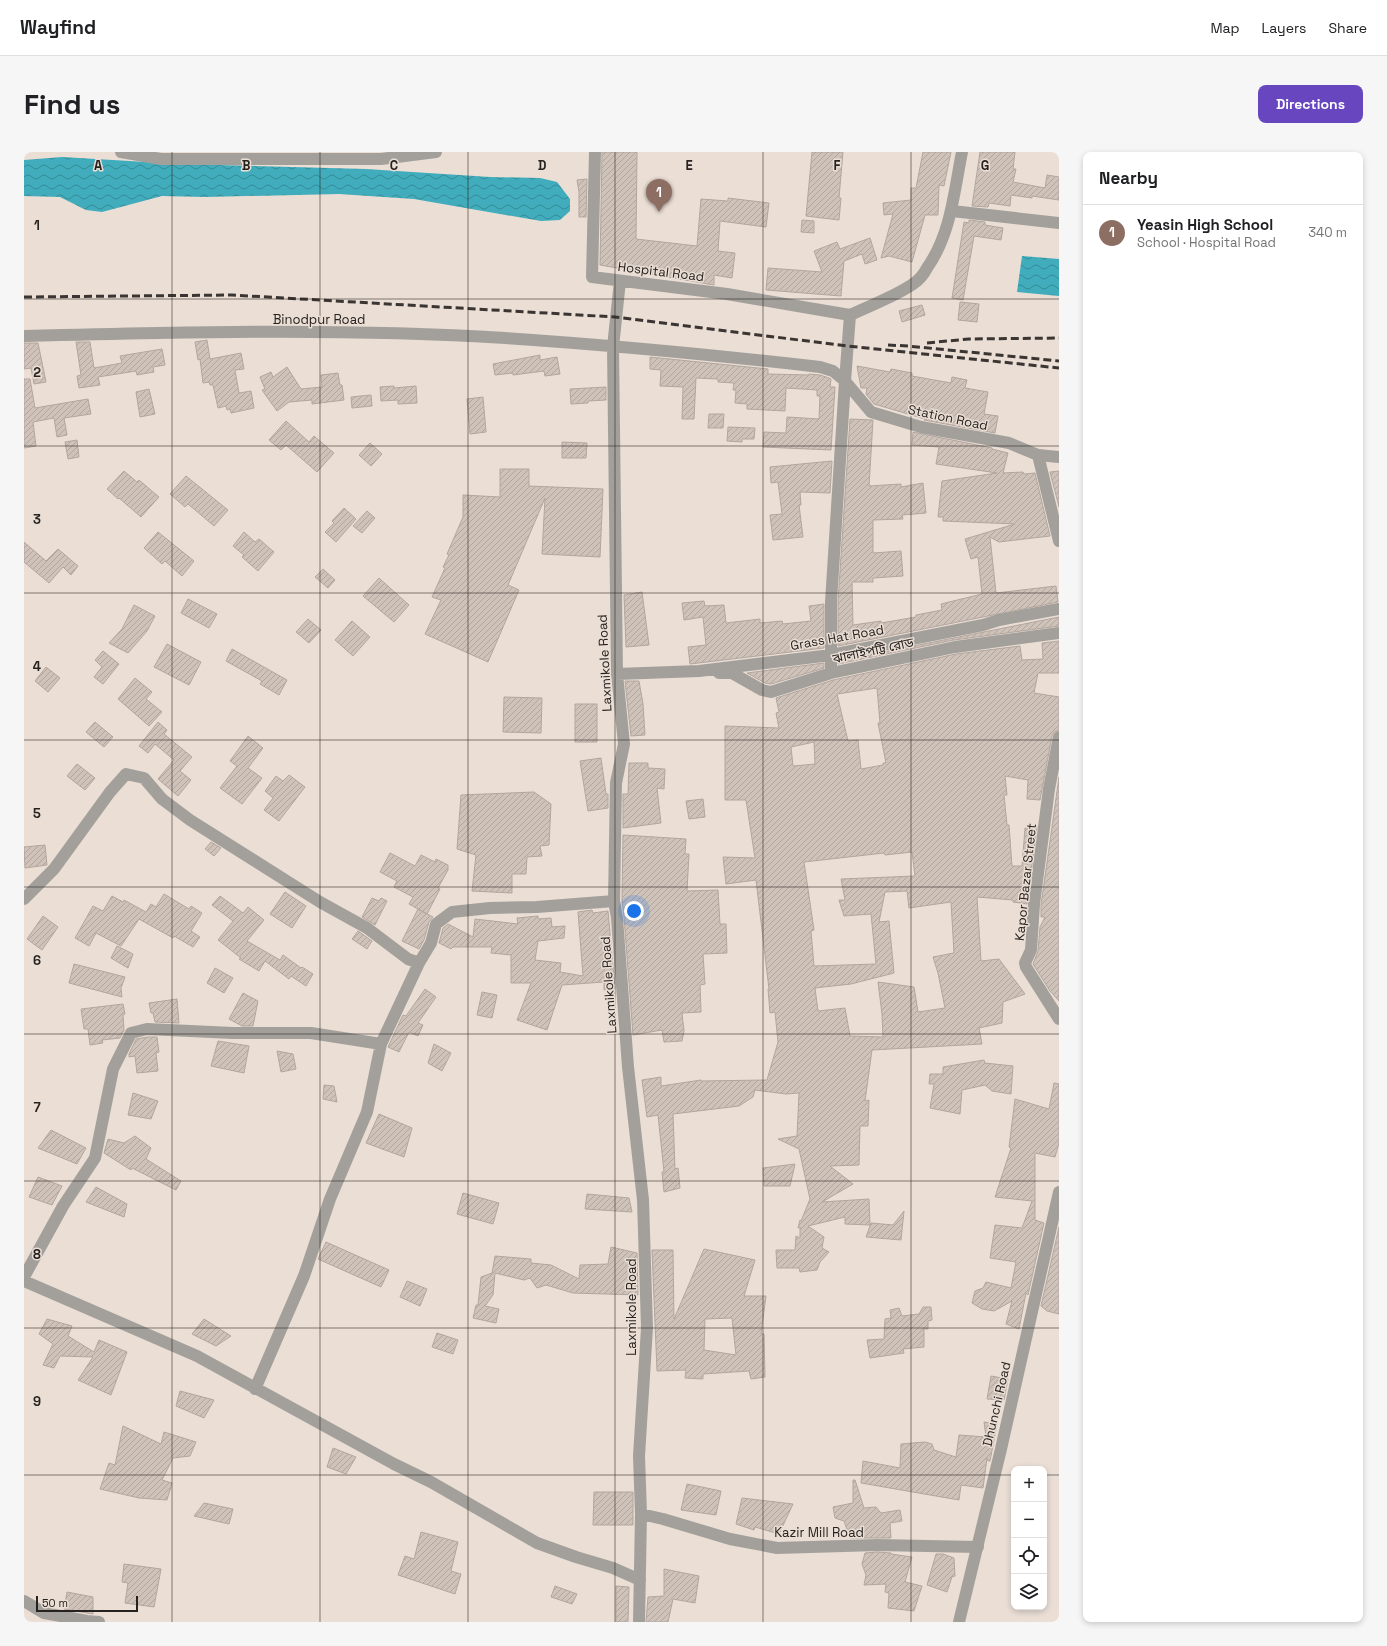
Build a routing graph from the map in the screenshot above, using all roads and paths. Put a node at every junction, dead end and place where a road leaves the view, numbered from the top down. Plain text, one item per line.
1 (121, 152) edge
2 (436, 152) edge
3 (595, 152) edge
4 (962, 152) edge
5 (952, 211) junction
6 (1059, 223) edge
7 (620, 281) junction
8 (850, 315) junction
9 (24, 336) edge
10 (613, 347) junction
11 (845, 381) junction
12 (1038, 455) junction
13 (1059, 457) edge
14 (1059, 541) edge
15 (1059, 609) edge
16 (1059, 633) edge
17 (831, 655) junction
18 (699, 671) junction
19 (831, 673) junction
20 (617, 674) junction
21 (1059, 737) edge
22 (24, 898) edge
23 (614, 901) junction
24 (419, 963) junction
25 (1059, 1019) edge
26 (381, 1044) junction
27 (1059, 1192) edge
28 (24, 1277) edge
29 (24, 1281) edge
30 (255, 1389) junction
31 (641, 1514) junction
32 (978, 1547) junction
33 (640, 1580) junction
34 (24, 1601) edge
35 (99, 1622) edge
36 (639, 1622) edge
37 (959, 1622) edge

1 - 2 street
3 - 7 street, Hospital Road
4 - 5 street
5 - 6 street
5 - 8 street
7 - 8 street, Hospital Road
7 - 10 street, Laxmikole Road
8 - 11 street
9 - 10 street, Binodpur Road
10 - 11 street, Binodpur Road
10 - 20 street, Laxmikole Road
11 - 12 street, Station Road
11 - 17 street
12 - 13 street, Station Road
12 - 14 street
15 - 17 street, Grass Hat Road
16 - 19 street, ঝালাইপট্টি রোড
17 - 18 street, Grass Hat Road
17 - 19 street
18 - 19 street, ঝালাইপট্টি রোড
18 - 20 street, Grass Hat Road
20 - 23 street, Laxmikole Road
21 - 25 street, Kapor Bazar Street
22 - 24 street
23 - 24 street
23 - 31 street, Laxmikole Road
24 - 26 street
26 - 28 street
26 - 30 street
27 - 32 street, Dhunchi Road
29 - 30 street
30 - 33 street
31 - 32 street, Kazir Mill Road
31 - 33 street, Laxmikole Road
32 - 37 street, Dhunchi Road
33 - 36 street, Laxmikole Road
34 - 35 street

